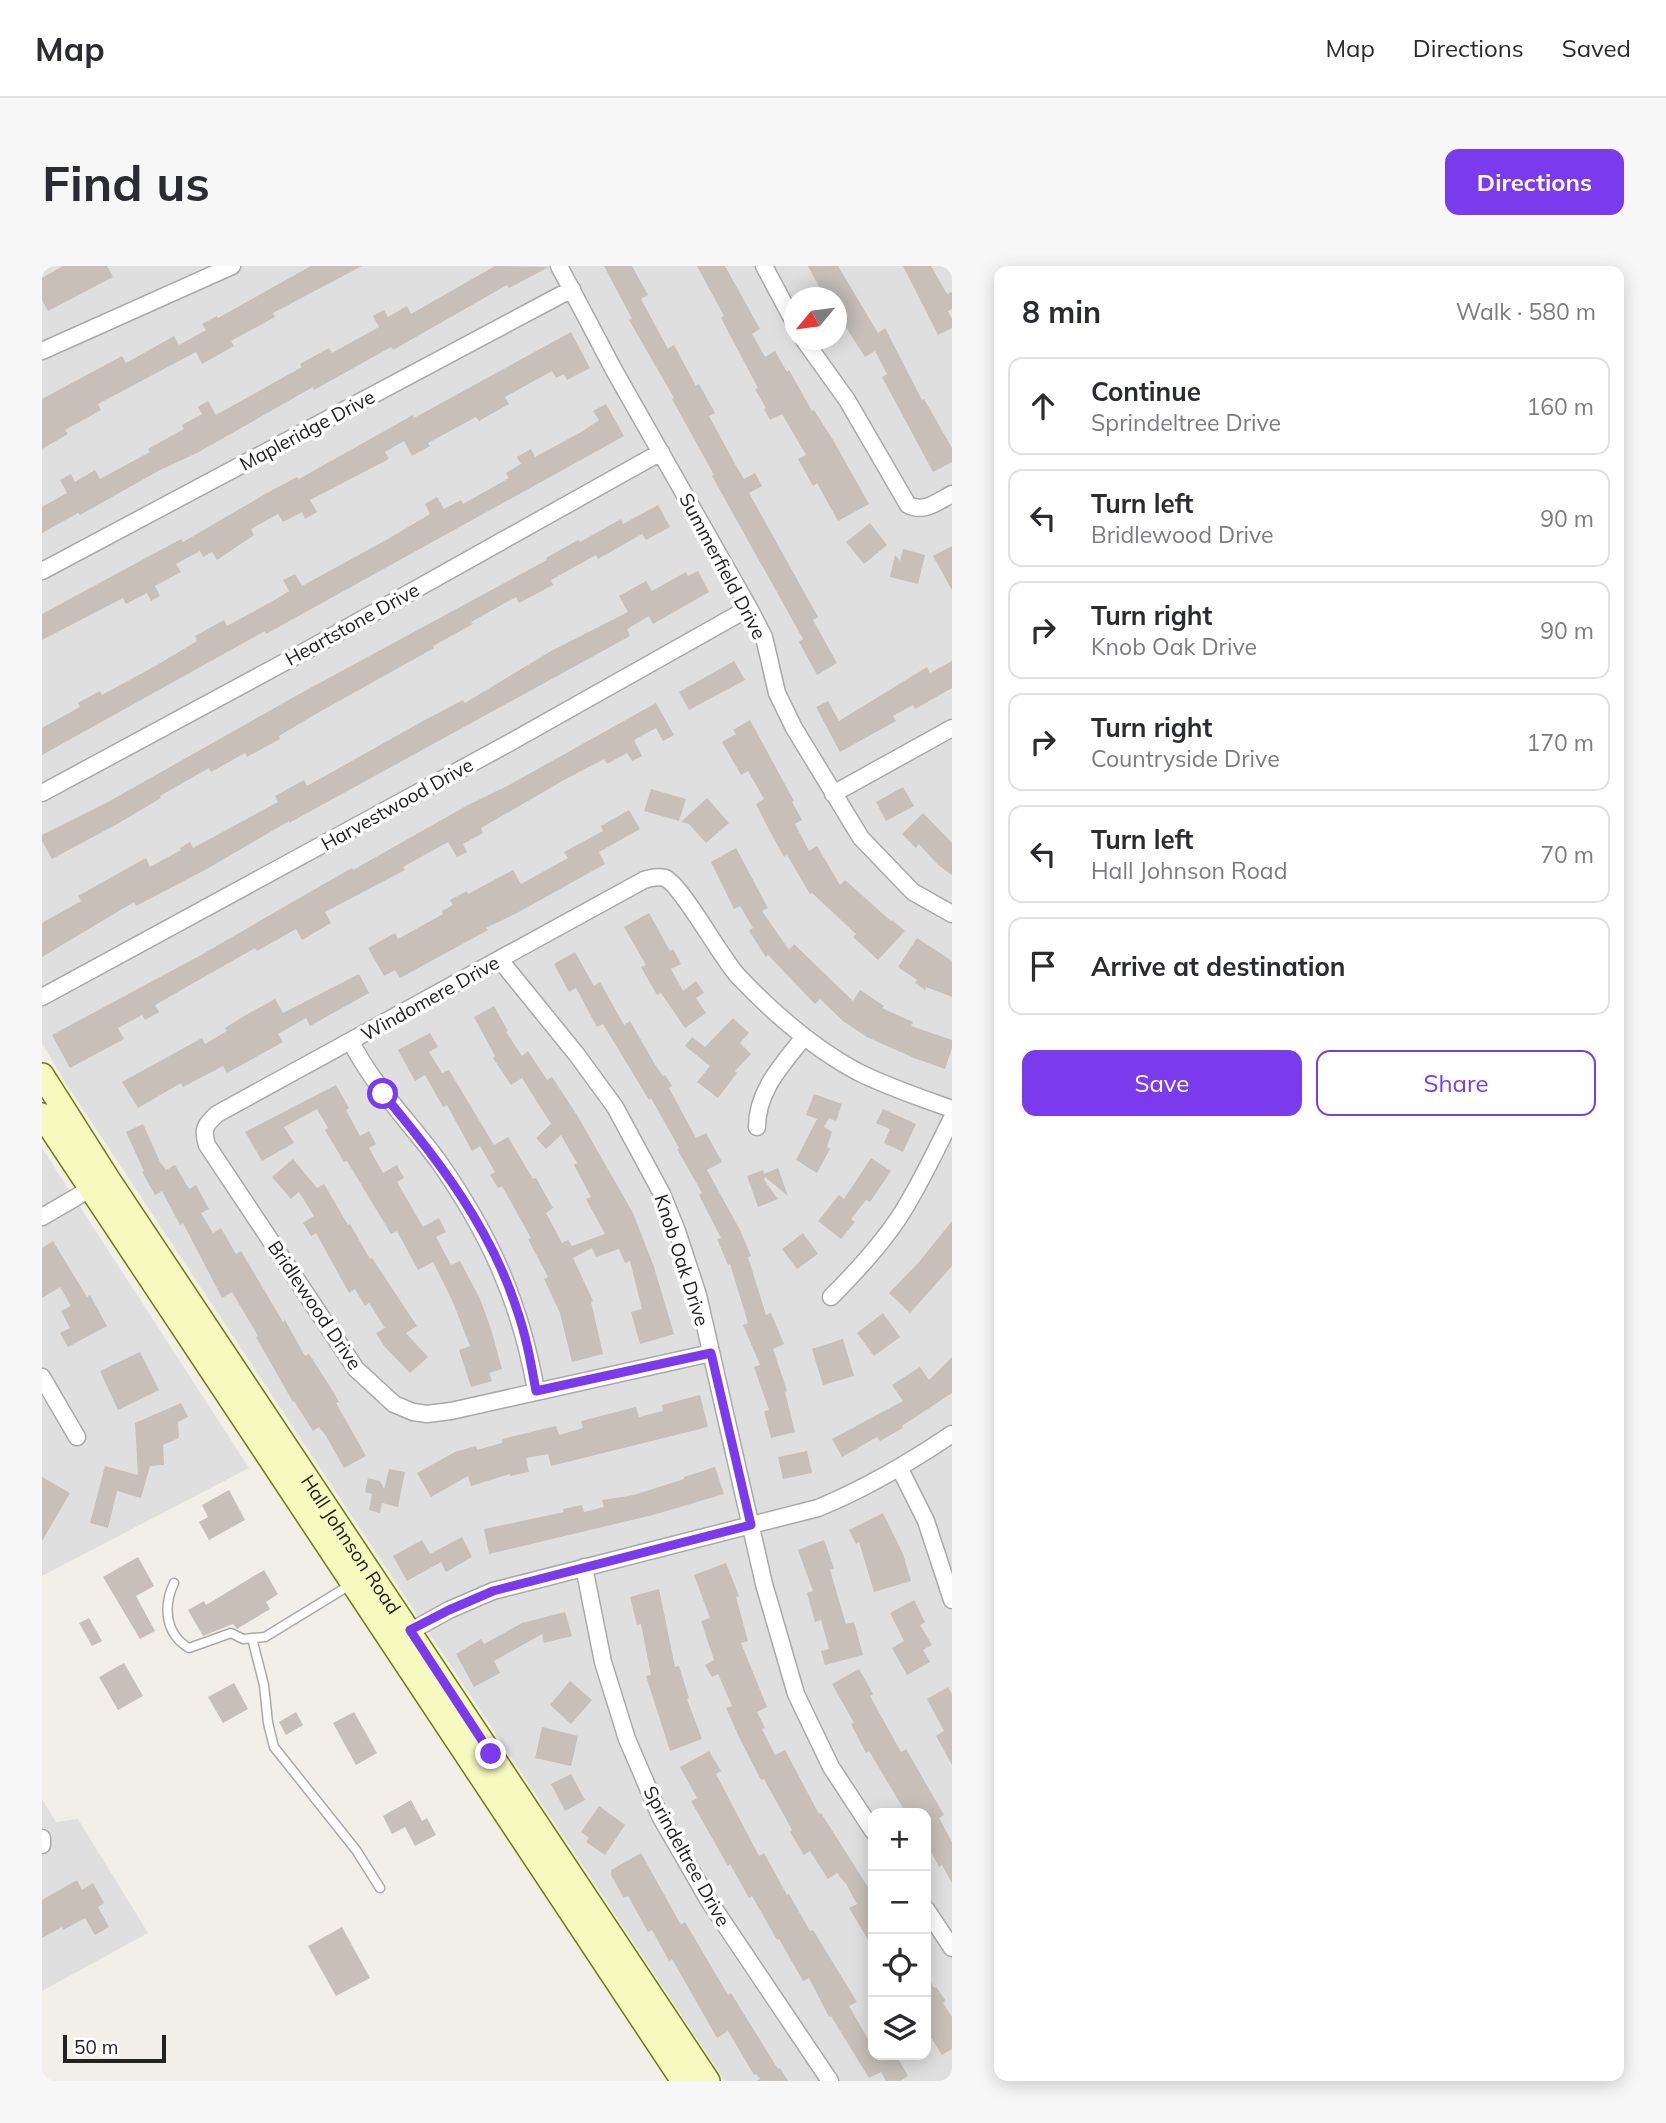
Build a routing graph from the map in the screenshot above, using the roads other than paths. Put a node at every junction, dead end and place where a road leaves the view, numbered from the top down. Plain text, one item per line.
1 (232, 266) edge
2 (559, 266) edge
3 (764, 266) edge
4 (572, 289) junction
5 (784, 303) edge
6 (811, 350) edge
7 (42, 351) edge
8 (661, 452) junction
9 (952, 494) edge
10 (42, 571) edge
11 (749, 608) junction
12 (952, 728) edge
13 (42, 793) edge
14 (833, 794) junction
15 (952, 914) edge
16 (500, 960) junction
17 (42, 997) edge
18 (804, 1037) junction
19 (351, 1042) junction
20 (42, 1075) edge
21 (952, 1109) edge
22 (42, 1115) edge
23 (952, 1118) edge
24 (757, 1127) dead end
25 (204, 1137) joint
26 (99, 1184) junction
27 (42, 1217) edge
28 (831, 1297) dead end
29 (711, 1353) junction
30 (42, 1377) edge
31 (536, 1391) junction
32 (952, 1434) edge
33 (77, 1437) dead end
34 (900, 1469) junction
35 (751, 1525) junction
36 (584, 1567) junction
37 (174, 1583) dead end
38 (352, 1583) junction
39 (952, 1600) edge
40 (401, 1636) junction
41 (252, 1638) junction
42 (868, 1822) edge
43 (42, 1838) edge
44 (42, 1845) edge
45 (380, 1888) dead end
46 (931, 1916) edge
47 (952, 1948) edge
48 (683, 2081) edge
49 (708, 2081) edge
50 (830, 2081) edge

1 - 7 street
2 - 4 street, Summerfield Drive
3 - 5 street
4 - 8 street, Summerfield Drive
4 - 10 street, Mapleridge Drive
6 - 9 street
8 - 11 street, Summerfield Drive
8 - 13 street, Heartstone Drive
11 - 14 street, Summerfield Drive
11 - 17 street, Harvestwood Drive
12 - 14 street
14 - 15 street, Summerfield Drive
16 - 18 street, Windomere Drive
16 - 19 street, Windomere Drive
16 - 29 street, Knob Oak Drive
18 - 21 street
18 - 24 street
19 - 25 street, Windomere Drive
19 - 31 street
20 - 26 main road, Hall Johnson Road
22 - 26 main road, Hall Johnson Road
23 - 28 street
25 - 31 street, Bridlewood Drive
26 - 27 street
26 - 38 main road, Hall Johnson Road
26 - 40 main road, Hall Johnson Road
29 - 31 street, Bridlewood Drive
29 - 35 street, Knob Oak Drive
30 - 33 street
32 - 34 street
34 - 35 street
34 - 39 street
35 - 36 street
35 - 42 street, Knob Oak Drive
36 - 40 street
36 - 50 street, Sprindeltree Drive
37 - 41 lane
38 - 40 main road, Hall Johnson Road
38 - 41 lane
40 - 48 main road, Hall Johnson Road
40 - 49 main road, Hall Johnson Road
41 - 45 lane
43 - 44 street
46 - 47 street

